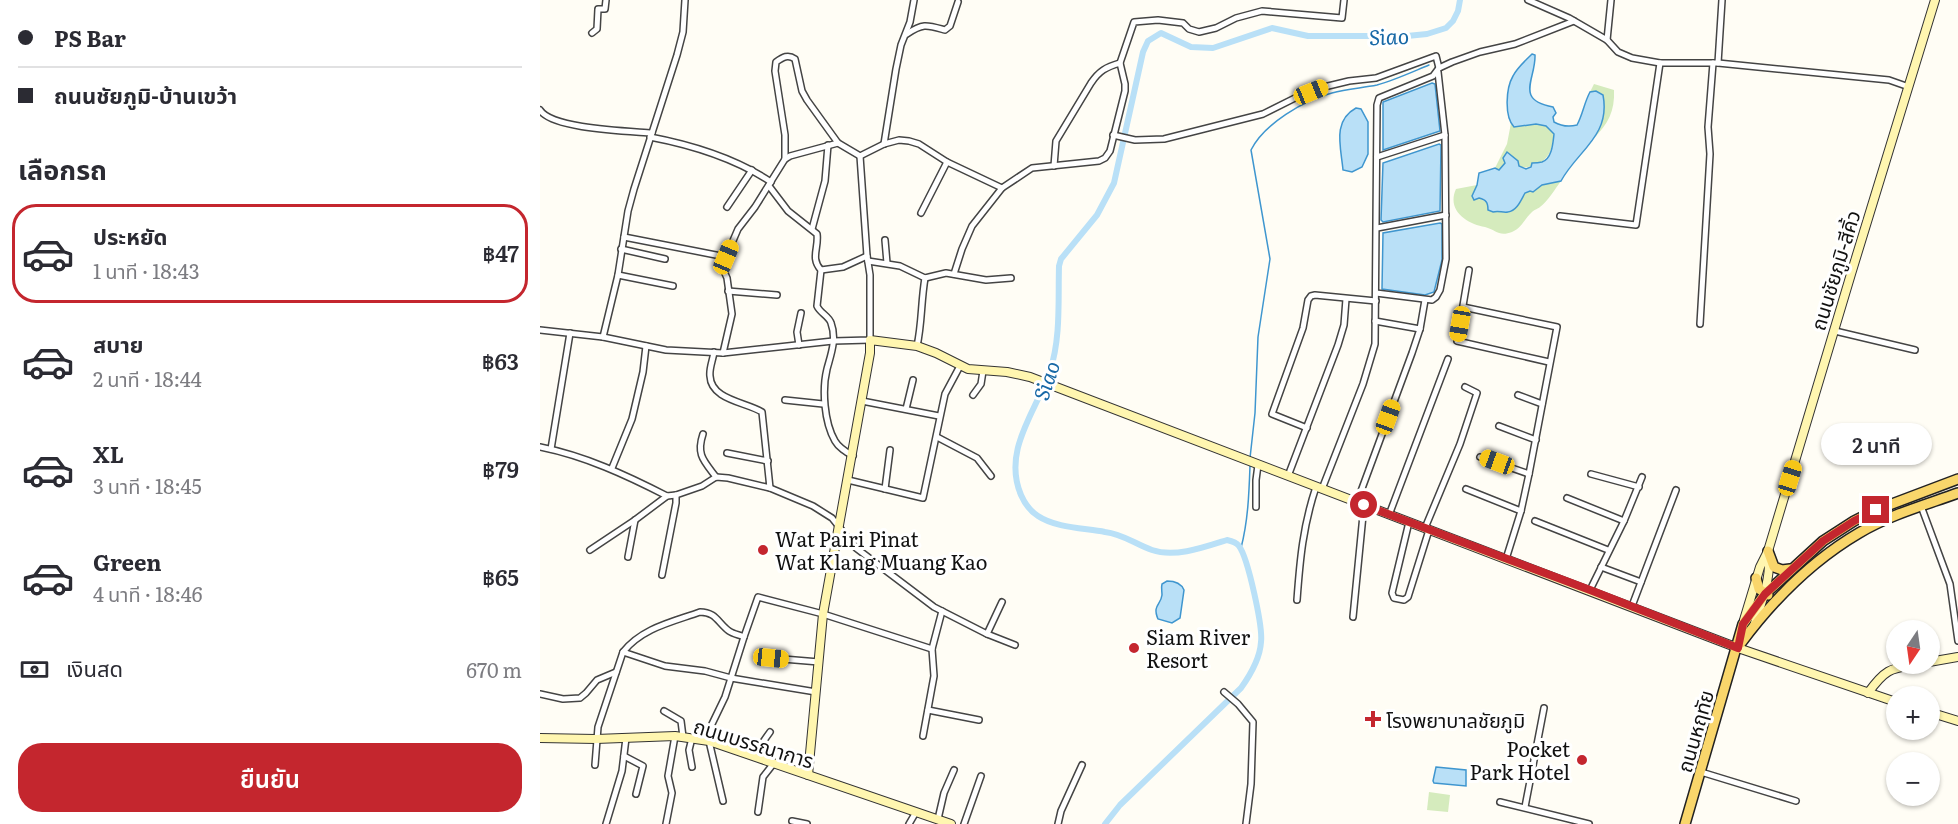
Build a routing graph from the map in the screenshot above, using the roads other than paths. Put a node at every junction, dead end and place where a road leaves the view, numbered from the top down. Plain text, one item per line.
1 (606, 0) edge
2 (685, 0) edge
3 (914, 0) edge
4 (1344, 0) edge
5 (1528, 0) edge
6 (1611, 0) edge
7 (1722, 0) edge
8 (1935, 0) edge
9 (958, 2) dead end
10 (1574, 21) junction
11 (592, 33) dead end
12 (906, 34) junction
13 (1607, 40) junction
14 (1120, 63) junction
15 (1660, 63) junction
16 (1715, 63) junction
17 (1438, 66) junction
18 (1909, 87) junction
19 (540, 110) edge
20 (651, 135) junction
21 (1446, 135) junction
22 (1114, 136) junction
23 (838, 143) junction
24 (884, 144) junction
25 (828, 146) junction
26 (860, 156) junction
27 (1377, 157) junction
28 (785, 159) junction
29 (947, 162) junction
30 (1054, 166) junction
31 (752, 170) junction
32 (770, 184) junction
33 (1002, 188) junction
34 (727, 207) dead end
35 (921, 213) dead end
36 (1446, 215) junction
37 (1560, 216) dead end
38 (1377, 228) junction
39 (812, 229) junction
40 (624, 237) junction
41 (885, 240) dead end
42 (621, 249) junction
43 (726, 257) junction
44 (665, 259) dead end
45 (868, 259) junction
46 (887, 264) junction
47 (821, 270) junction
48 (1469, 270) dead end
49 (954, 274) junction
50 (618, 275) junction
51 (925, 278) junction
52 (1011, 278) dead end
53 (673, 286) dead end
54 (728, 291) junction
55 (1376, 293) junction
56 (777, 295) dead end
57 (1346, 299) junction
58 (1425, 300) junction
59 (1376, 301) junction
60 (1463, 307) junction
61 (801, 313) dead end
62 (1375, 321) junction
63 (1700, 324) dead end
64 (1420, 329) junction
65 (540, 330) edge
66 (1835, 331) junction
67 (570, 333) junction
68 (603, 337) junction
69 (870, 340) junction
70 (833, 341) junction
71 (799, 345) junction
72 (646, 346) junction
73 (917, 346) junction
74 (1915, 350) dead end
75 (714, 352) junction
76 (723, 353) junction
77 (1448, 359) dead end
78 (1549, 362) junction
79 (960, 366) junction
80 (983, 371) junction
81 (913, 380) dead end
82 (1465, 387) dead end
83 (973, 395) dead end
84 (1518, 395) dead end
85 (785, 400) dead end
86 (862, 401) junction
87 (823, 404) junction
88 (1542, 404) junction
89 (906, 409) junction
90 (939, 416) junction
91 (1499, 426) dead end
92 (1307, 428) junction
93 (703, 434) dead end
94 (937, 437) junction
95 (1536, 440) junction
96 (540, 447) edge
97 (551, 449) junction
98 (890, 450) dead end
99 (727, 453) dead end
100 (853, 456) junction
101 (1480, 457) dead end
102 (768, 461) junction
103 (1256, 464) junction
104 (612, 468) junction
105 (1529, 474) junction
106 (1591, 474) dead end
107 (991, 476) dead end
108 (1288, 476) junction
109 (716, 477) junction
110 (1642, 477) dead end
111 (1958, 479) edge
112 (848, 480) junction
113 (1639, 487) junction
114 (770, 488) junction
115 (1319, 488) junction
116 (885, 489) junction
117 (1466, 489) dead end
118 (1676, 490) dead end
119 (1958, 493) edge
120 (676, 495) junction
121 (667, 496) junction
122 (1567, 498) dead end
123 (1360, 504) junction
124 (1921, 506) junction
125 (1256, 507) dead end
126 (1521, 511) junction
127 (1389, 515) junction
128 (635, 520) junction
129 (1535, 521) dead end
130 (1624, 521) junction
131 (1409, 522) junction
132 (839, 525) junction
133 (1427, 529) junction
134 (590, 550) dead end
135 (1608, 550) junction
136 (1768, 551) junction
137 (628, 557) dead end
138 (1506, 558) junction
139 (1601, 567) junction
140 (1791, 568) junction
141 (662, 575) dead end
142 (1756, 578) junction
143 (1641, 582) junction
144 (1590, 590) junction
145 (1787, 590) junction
146 (1765, 594) junction
147 (1297, 600) dead end
148 (1002, 602) dead end
149 (1632, 606) junction
150 (942, 611) junction
151 (823, 614) junction
152 (1353, 617) dead end
153 (1748, 625) junction
154 (987, 634) junction
155 (744, 637) junction
156 (1958, 641) edge
157 (1015, 645) dead end
158 (1738, 648) junction
159 (932, 649) junction
160 (623, 652) junction
161 (1958, 657) edge
162 (771, 658) dead end
163 (1940, 660) edge
164 (819, 663) junction
165 (616, 672) junction
166 (1886, 672) edge
167 (731, 678) junction
168 (816, 692) junction
169 (1224, 692) dead end
170 (1868, 693) junction
171 (540, 694) edge
172 (1886, 699) edge
173 (1545, 708) dead end
174 (928, 710) junction
175 (664, 711) dead end
176 (1940, 715) edge
177 (979, 720) dead end
178 (1958, 721) edge
179 (770, 732) dead end
180 (923, 736) dead end
181 (683, 737) junction
182 (540, 738) edge
183 (626, 738) junction
184 (596, 739) junction
185 (709, 741) junction
186 (624, 756) junction
187 (753, 756) junction
188 (774, 763) junction
189 (595, 765) dead end
190 (1082, 765) dead end
191 (692, 767) dead end
192 (954, 770) dead end
193 (1701, 772) junction
194 (808, 775) junction
195 (981, 777) dead end
196 (636, 794) dead end
197 (723, 801) dead end
198 (1796, 801) dead end
199 (1500, 802) dead end
200 (1525, 807) junction
201 (758, 812) dead end
202 (916, 812) junction
203 (938, 819) junction
204 (792, 821) dead end
205 (606, 824) edge
206 (666, 824) edge
207 (807, 824) edge
208 (909, 824) edge
209 (951, 824) edge
210 (964, 824) edge
211 (1058, 824) edge
212 (1246, 824) edge
213 (1589, 824) edge
214 (1685, 824) edge

1 - 11 street
2 - 20 street
3 - 12 street
4 - 14 street
5 - 10 street
6 - 13 street
7 - 16 street
8 - 18 street, ถนนชัยภูมิ-สีคิ้ว
9 - 12 street
10 - 13 street
10 - 17 street
12 - 24 street
13 - 15 street
14 - 22 street
14 - 30 street
15 - 16 street
15 - 37 street
16 - 18 street
16 - 63 street
17 - 21 street
17 - 22 street
17 - 27 street
18 - 66 street, ถนนชัยภูมิ-สีคิ้ว
19 - 20 street
20 - 31 street
20 - 40 street
21 - 27 street
21 - 36 street
22 - 30 street
23 - 25 street
23 - 26 street
23 - 28 street
24 - 26 street
24 - 29 street
25 - 28 street
25 - 39 street
26 - 45 street
27 - 38 street
28 - 32 street
29 - 33 street
29 - 35 street
30 - 33 street
31 - 32 street
31 - 34 street
32 - 39 street
32 - 43 street
33 - 49 street
36 - 38 street
36 - 58 street
38 - 55 street
39 - 47 street
40 - 42 street
40 - 43 street
41 - 46 street
42 - 44 street
42 - 50 street
43 - 54 street
45 - 46 street
45 - 47 street
45 - 69 street
46 - 51 street
47 - 70 street
48 - 60 street
49 - 51 street
49 - 52 street
50 - 53 street
50 - 68 street
51 - 73 street
54 - 56 street
54 - 76 street
55 - 58 street
55 - 59 street
57 - 59 street
57 - 92 street
57 - 92 street
58 - 64 street
59 - 62 street
60 - 78 street
60 - 78 street
61 - 71 street
62 - 64 street
62 - 115 street
64 - 123 street
65 - 67 street
66 - 74 street
66 - 136 street, ถนนชัยภูมิ-สีคิ้ว
67 - 68 street
67 - 97 street
68 - 72 street
69 - 70 street
69 - 73 street
69 - 86 street
70 - 71 street
70 - 87 street
71 - 76 street
72 - 75 street
72 - 104 street
73 - 79 street
75 - 76 street
75 - 102 street
77 - 127 street
78 - 88 street
79 - 80 street
79 - 90 street
80 - 83 street
80 - 103 street
81 - 89 street
82 - 133 street
84 - 88 street
85 - 87 street
86 - 89 street
86 - 100 street
87 - 100 street
88 - 95 street
89 - 90 street
90 - 94 street
91 - 95 street
92 - 108 street
93 - 109 street
94 - 107 street
94 - 116 street
95 - 105 street
96 - 97 street
97 - 104 street
98 - 116 street
99 - 102 street
100 - 112 street
101 - 105 street
102 - 114 street
103 - 108 street
103 - 125 street
104 - 121 street
105 - 126 street
106 - 113 street
108 - 115 street
109 - 114 street
109 - 120 street
110 - 113 street
111 - 140 main road
112 - 116 street
112 - 132 street
113 - 130 street
114 - 132 street
115 - 123 street
115 - 147 street
117 - 126 street
118 - 143 street
119 - 124 main road
120 - 121 street
120 - 141 street
121 - 128 street
122 - 130 street
123 - 127 street
123 - 152 street
124 - 145 main road
124 - 156 street
126 - 138 street
127 - 131 street
128 - 134 street
128 - 137 street
129 - 135 street
130 - 135 street
131 - 133 street
131 - 133 street
132 - 150 street
132 - 151 street
133 - 138 street
135 - 139 street
136 - 140 main road
136 - 142 street, ถนนชัยภูมิ-สีคิ้ว
136 - 146 street, ถนนชัยภูมิ-สีคิ้ว
138 - 144 street
139 - 143 street
139 - 144 street
140 - 146 main road
142 - 146 main road
142 - 153 street, ถนนชัยภูมิ-สีคิ้ว
143 - 149 street
144 - 149 street
145 - 146 main road
145 - 153 main road
146 - 153 main road
148 - 154 street
149 - 158 street
150 - 154 street
150 - 159 street
151 - 155 street
151 - 159 street
151 - 164 street
153 - 158 main road, ถนนชัยภูมิ-สีคิ้ว
154 - 157 street
155 - 160 street
155 - 167 street
158 - 170 street
158 - 193 main road, ถนนหฤทัย
159 - 174 street
160 - 165 street
160 - 167 street
161 - 163 street
162 - 164 street
164 - 168 street
165 - 171 street
165 - 184 street
166 - 170 street
167 - 168 street
167 - 185 street
168 - 194 street
169 - 212 street
170 - 172 street
173 - 200 street
174 - 177 street
174 - 180 street
175 - 181 street
176 - 178 street
179 - 187 street
181 - 183 street, ถนนบรรณาการ
181 - 185 street, ถนนบรรณาการ
181 - 191 street
181 - 206 street
182 - 184 street, ถนนบรรณาการ
183 - 184 street, ถนนบรรณาการ
183 - 186 street
184 - 189 street
185 - 187 street, ถนนบรรณาการ
185 - 197 street
186 - 196 street
186 - 205 street
187 - 188 street, ถนนบรรณาการ
188 - 194 street, ถนนบรรณาการ
188 - 201 street
190 - 211 street
192 - 203 street
193 - 198 street
193 - 214 main road, ถนนหฤทัย
194 - 202 street, ถนนบรรณาการ
195 - 210 street
199 - 200 street
200 - 213 street
202 - 203 street, ถนนบรรณาการ
202 - 208 street
203 - 209 street, ถนนบรรณาการ
204 - 207 street

